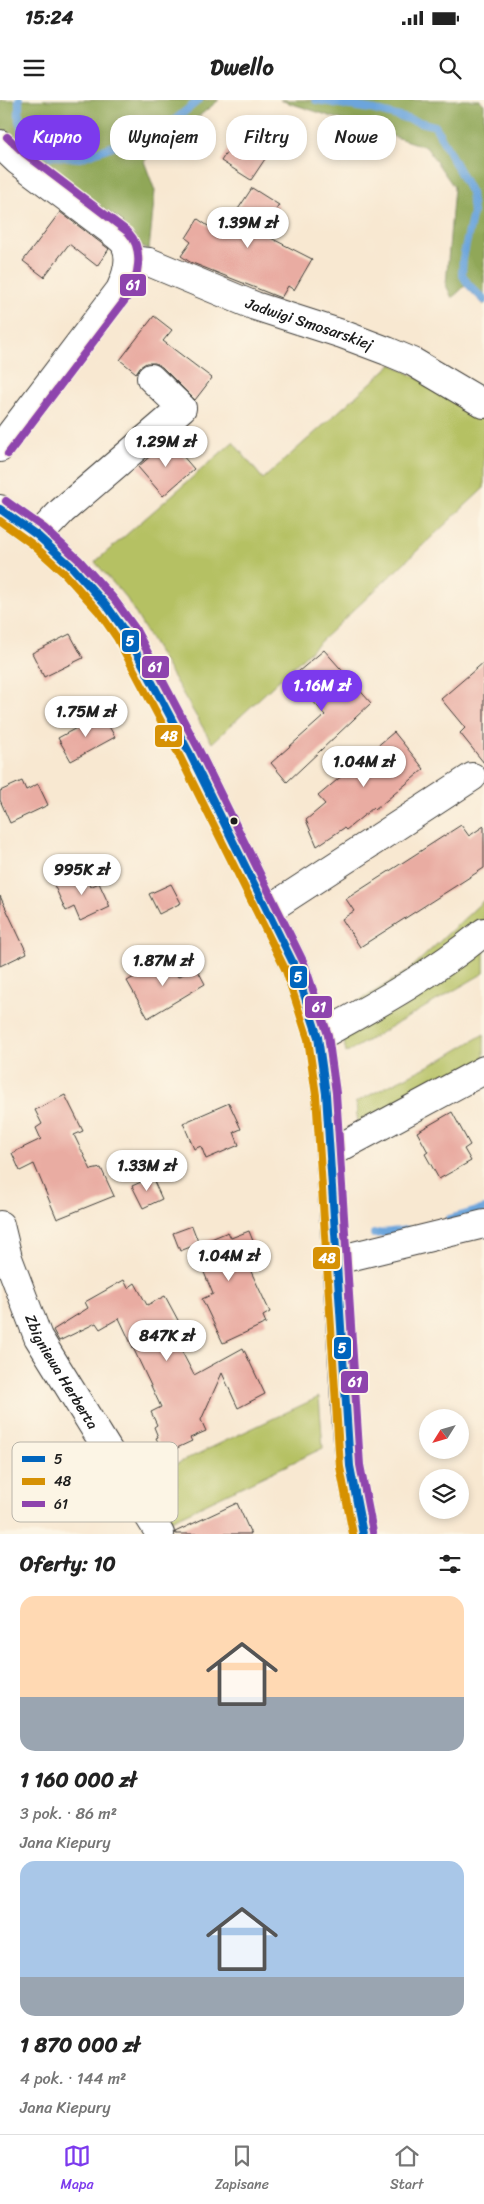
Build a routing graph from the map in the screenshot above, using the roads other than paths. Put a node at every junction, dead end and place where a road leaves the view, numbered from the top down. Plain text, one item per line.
1 (0, 144) edge
2 (128, 260) junction
3 (151, 378) dead end
4 (484, 404) edge
5 (0, 448) edge
6 (0, 509) edge
7 (38, 536) junction
8 (472, 777) dead end
9 (268, 910) junction
10 (484, 932) edge
11 (318, 1037) junction
12 (484, 1070) edge
13 (330, 1154) junction
14 (484, 1224) edge
15 (0, 1225) edge
16 (4, 1260) edge
17 (337, 1260) junction
18 (103, 1442) edge
19 (153, 1522) edge
20 (160, 1534) edge
21 (363, 1534) edge

1 - 2 street
2 - 4 street, Jadwigi Smosarskiej
2 - 5 street
3 - 7 street
6 - 7 street
7 - 9 street
8 - 9 street
9 - 11 street
10 - 11 street
11 - 13 street
12 - 13 street
13 - 17 street
14 - 17 street
15 - 16 street, Zbigniewa Herberta
16 - 18 street, Zbigniewa Herberta
17 - 21 street
19 - 20 street, Zbigniewa Herberta

